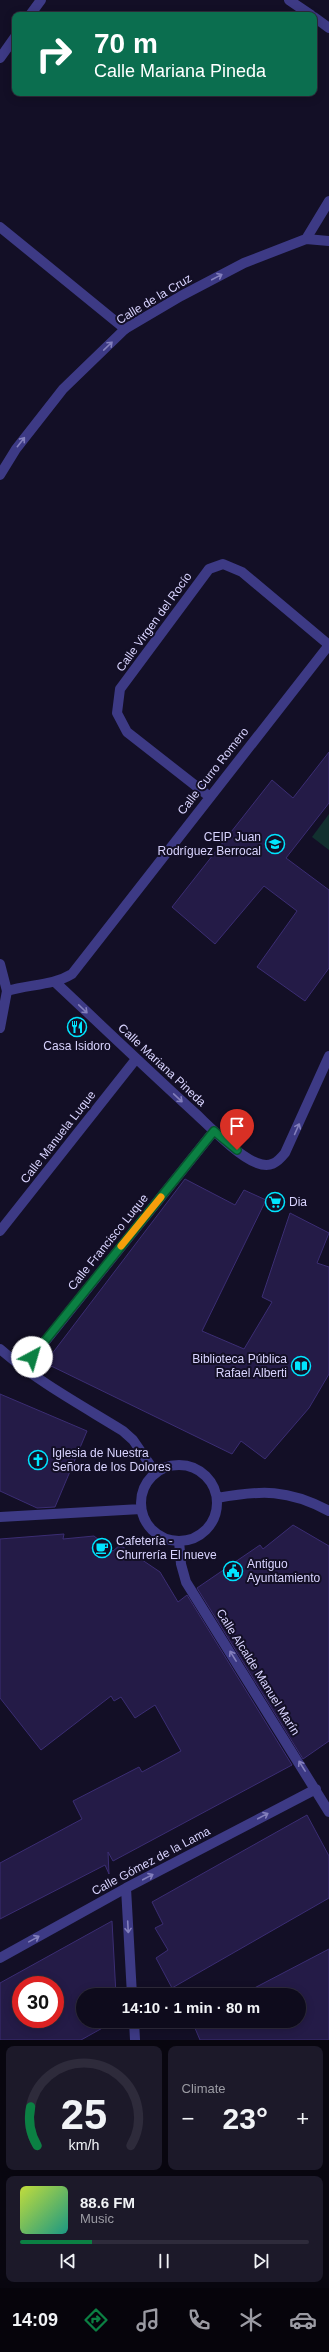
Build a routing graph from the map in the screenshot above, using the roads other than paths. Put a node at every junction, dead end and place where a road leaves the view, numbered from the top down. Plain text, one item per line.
1 (41, 0) edge
2 (290, 0) edge
3 (32, 12) edge
4 (307, 12) edge
5 (317, 19) edge
6 (329, 28) edge
7 (12, 41) edge
8 (0, 58) edge
9 (329, 201) edge
10 (0, 227) edge
11 (306, 239) junction
12 (329, 240) edge
13 (125, 329) junction
14 (0, 475) edge
15 (329, 645) edge
16 (210, 797) junction
17 (0, 964) edge
18 (55, 982) junction
19 (7, 991) junction
20 (0, 1028) edge
21 (329, 1056) edge
22 (136, 1059) junction
23 (214, 1131) junction
24 (0, 1231) edge
25 (0, 1349) edge
26 (23, 1369) junction
27 (155, 1472) junction
28 (217, 1498) junction
29 (141, 1509) junction
30 (329, 1511) edge
31 (0, 1517) edge
32 (179, 1541) junction
33 (316, 1789) junction
34 (329, 1812) edge
35 (126, 1888) junction
36 (0, 1958) edge
37 (132, 1988) edge
38 (134, 2028) edge
39 (135, 2040) edge

1 - 3 street
2 - 4 street
5 - 6 street
7 - 8 street
9 - 11 street
10 - 13 street
11 - 12 street, Calle de la Cruz
13 -> 11 street, Calle de la Cruz
14 -> 13 street, Calle de la Cruz
15 - 16 street, Calle Curro Romero
15 - 16 street, Calle Virgen del Rocío
16 - 18 street, Calle Curro Romero
17 - 19 street
18 - 19 street, Calle Curro Romero
18 -> 22 street, Calle Mariana Pineda
19 - 20 street
23 -> 21 street, Calle Mariana Pineda
22 -> 23 street, Calle Mariana Pineda
22 - 24 street, Calle Manuela Luque
23 - 26 street, Calle Francisco Luque
25 - 26 street
26 - 27 street
27 - 28 street
27 - 29 street
28 - 30 street
28 - 32 street
29 - 31 street
29 - 32 street
33 -> 32 street, Calle Alcalde Manuel Marín
33 - 34 street, Calle Alcalde Manuel Marín
35 -> 33 street, Calle Gómez de la Lama
36 -> 35 street, Calle Gómez de la Lama
35 -> 37 street
38 - 39 street

